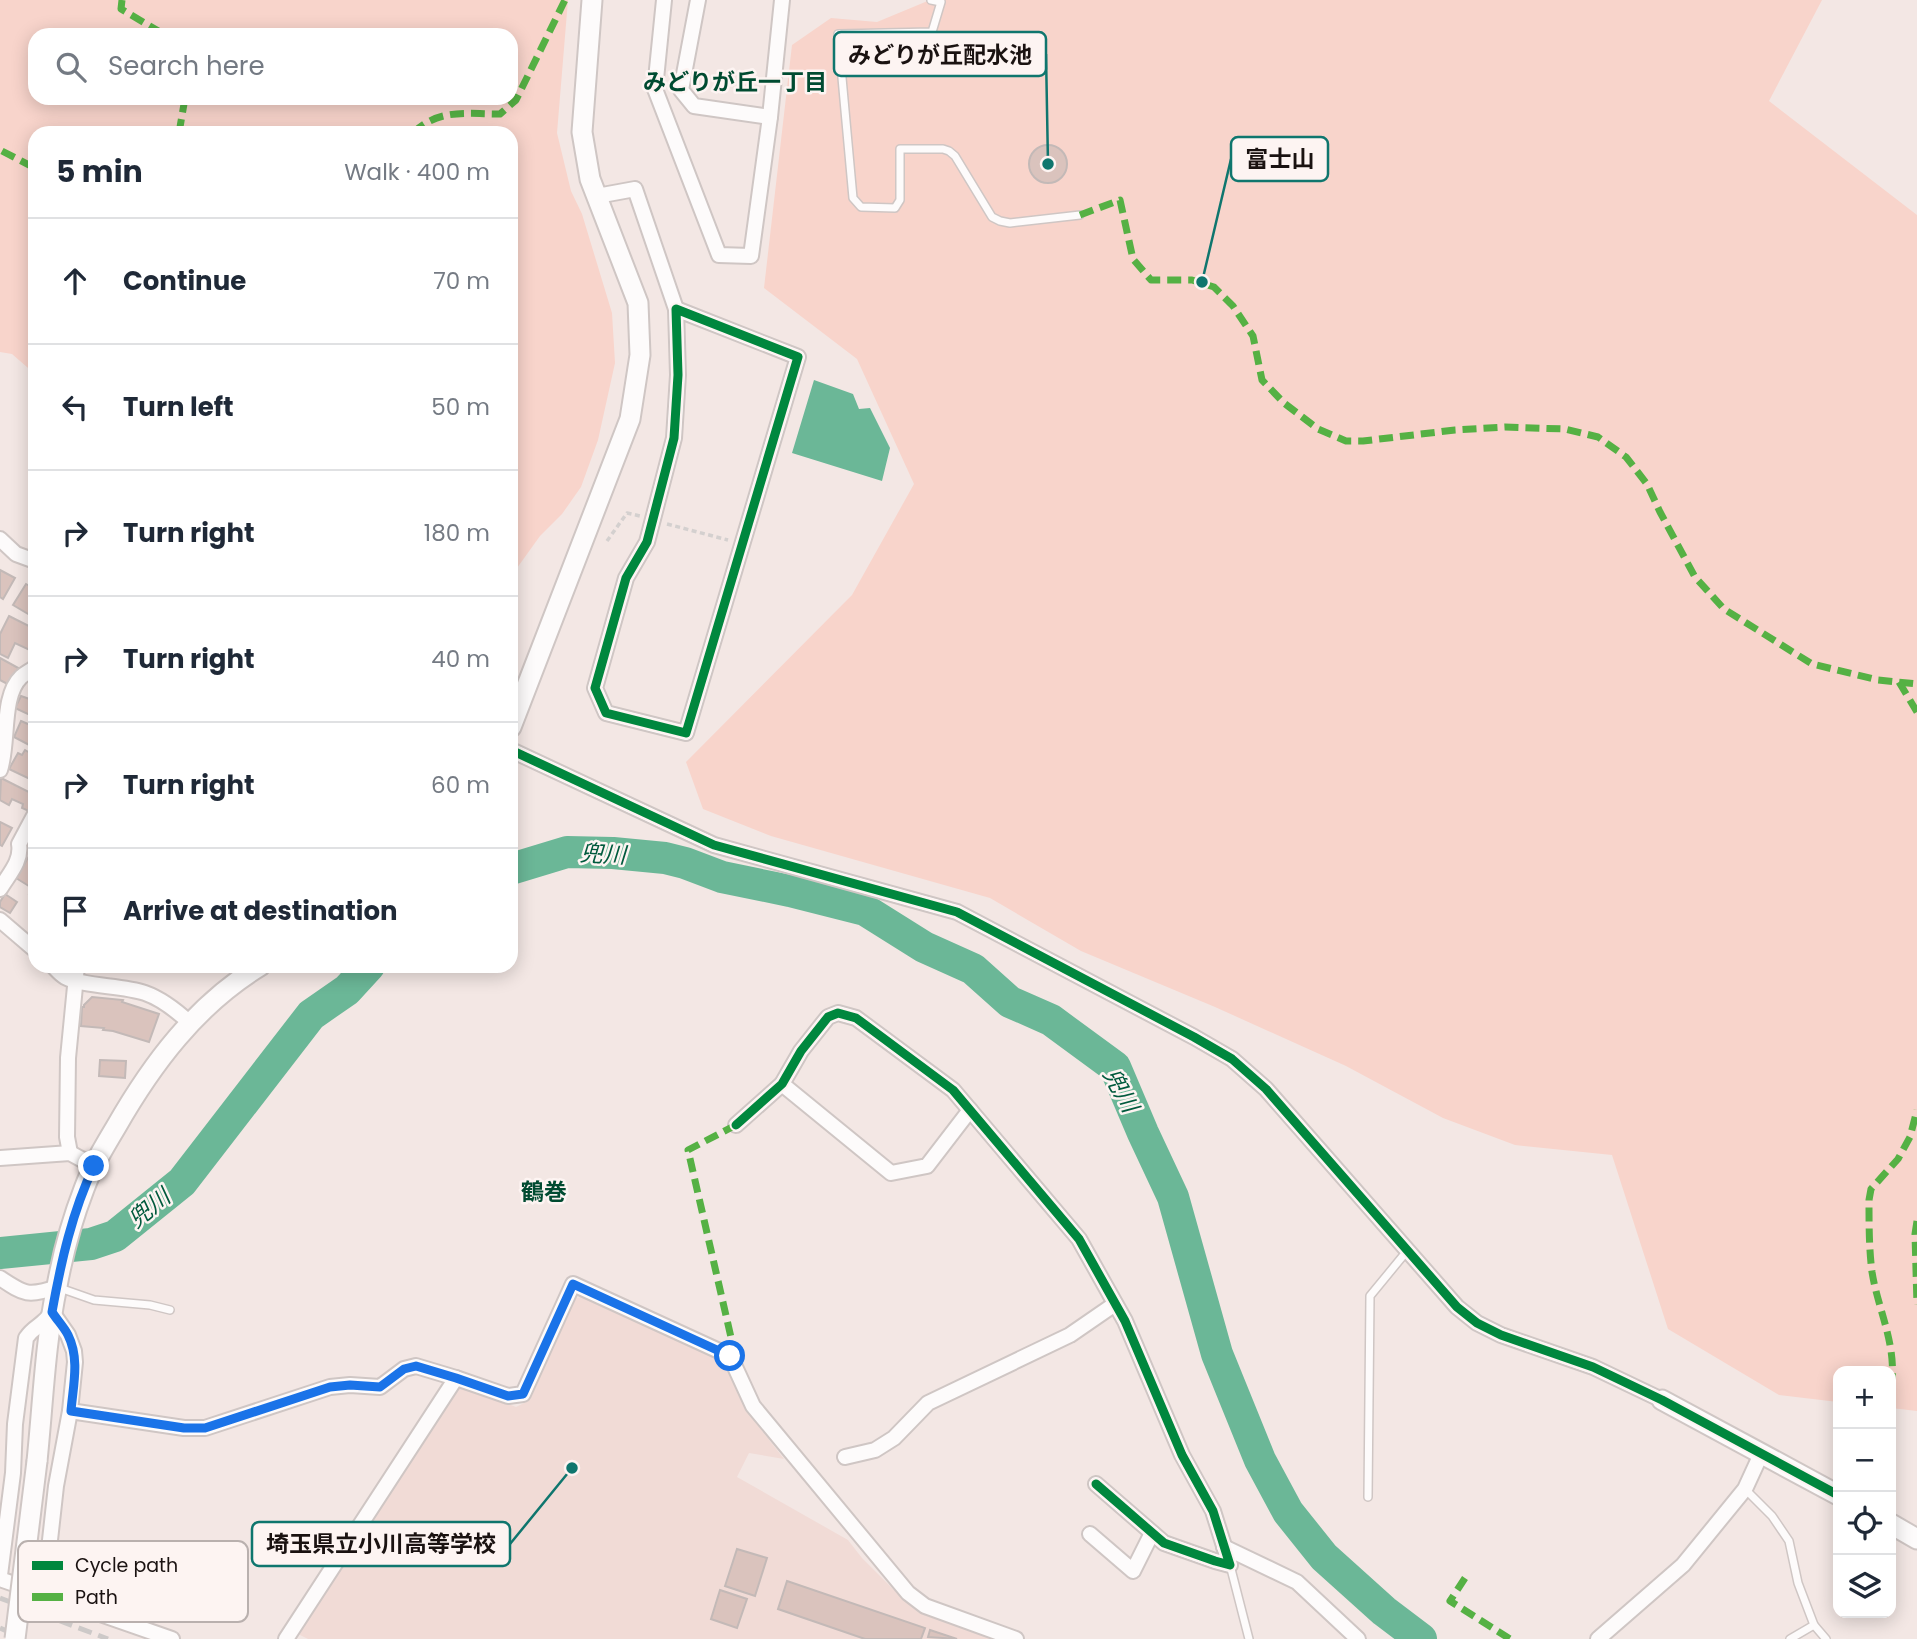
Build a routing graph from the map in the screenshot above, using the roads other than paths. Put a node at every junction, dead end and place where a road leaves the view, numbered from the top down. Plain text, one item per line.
1 (592, 0) edge
2 (664, 0) edge
3 (698, 0) edge
4 (782, 0) edge
5 (930, 0) edge
6 (770, 117) junction
7 (597, 196) junction
8 (1080, 215) dead end
9 (676, 309) junction
10 (0, 539) edge
11 (28, 558) edge
12 (28, 672) edge
13 (518, 709) edge
14 (518, 753) edge
15 (0, 770) edge
16 (28, 827) edge
17 (0, 889) edge
18 (0, 920) edge
19 (28, 944) edge
20 (60, 973) edge
21 (76, 973) edge
22 (250, 973) edge
23 (190, 1023) junction
24 (782, 1084) junction
25 (970, 1110) junction
26 (736, 1125) dead end
27 (70, 1153) junction
28 (0, 1158) edge
29 (93, 1168) junction
30 (1407, 1250) junction
31 (0, 1278) edge
32 (57, 1287) junction
33 (1115, 1304) junction
34 (170, 1310) dead end
35 (52, 1312) junction
36 (456, 1378) junction
37 (1662, 1399) joint
38 (71, 1411) junction
39 (1762, 1452) junction
40 (845, 1457) dead end
41 (8, 1475) edge
42 (1097, 1484) dead end
43 (56, 1486) junction
44 (1745, 1489) junction
45 (1833, 1492) edge
46 (1367, 1497) dead end
47 (1896, 1527) edge
48 (1152, 1533) junction
49 (1090, 1534) dead end
50 (1917, 1539) edge
51 (27, 1541) edge
52 (50, 1541) edge
53 (1224, 1548) junction
54 (1230, 1564) junction
55 (0, 1577) edge
56 (18, 1584) edge
57 (18, 1615) edge
58 (124, 1622) edge
59 (1814, 1625) junction
60 (15, 1639) edge
61 (172, 1639) edge
62 (286, 1639) edge
63 (1016, 1639) edge
64 (1250, 1639) edge
65 (1358, 1639) edge
66 (1598, 1639) edge
67 (1790, 1639) edge
68 (1826, 1639) edge

1 - 7 street
2 - 6 street
3 - 6 street
4 - 6 street
5 - 8 lane
7 - 9 street
7 - 13 street
9 - 9 street
10 - 11 street
12 - 15 street
14 - 30 street
16 - 17 street
18 - 19 street
20 - 21 street
21 - 23 street
21 - 27 street
22 - 23 street
23 - 29 street
24 - 25 street
24 - 25 street
24 - 26 street
25 - 33 street
27 - 28 street
27 - 29 street
29 - 32 street
30 - 37 street
30 - 46 lane
31 - 32 street
32 - 34 lane
32 - 35 street
33 - 40 street
33 - 53 street
35 - 38 street
35 - 41 street
35 - 51 street, bridge
36 - 38 street
36 - 62 street
36 - 63 street
37 - 39 street
38 - 43 street
39 - 44 street
39 - 45 street
41 - 43 street
41 - 55 street
42 - 48 street
43 - 52 street
44 - 59 lane
44 - 66 street
47 - 50 street
48 - 49 street
48 - 54 street
53 - 54 street
53 - 65 street
54 - 64 lane
55 - 56 street
57 - 60 street, bridge
58 - 61 street
59 - 67 lane
59 - 68 lane

